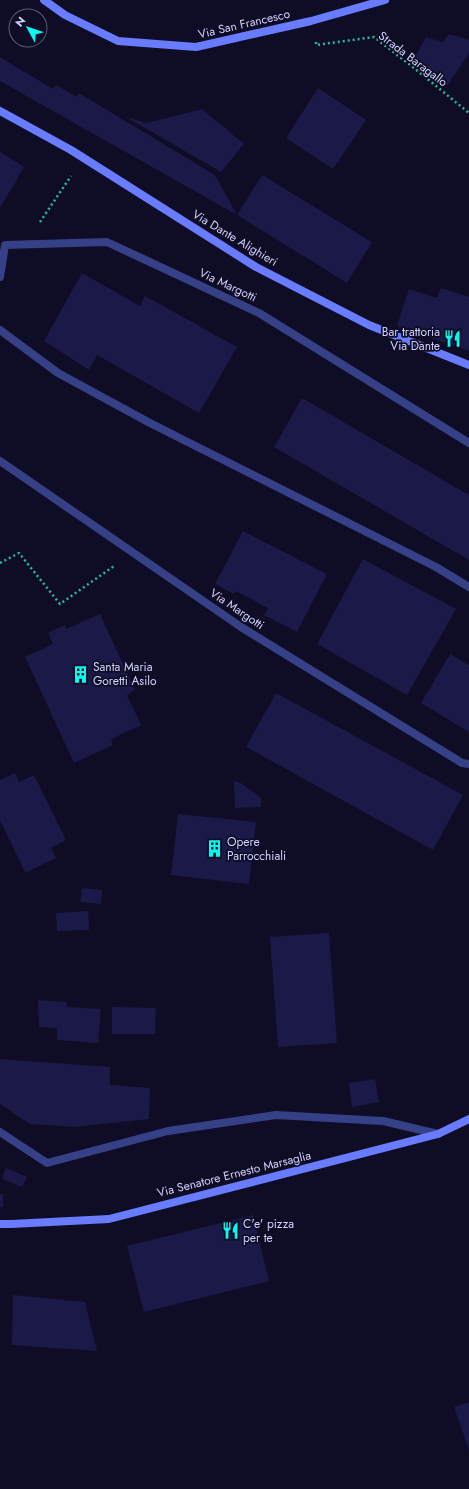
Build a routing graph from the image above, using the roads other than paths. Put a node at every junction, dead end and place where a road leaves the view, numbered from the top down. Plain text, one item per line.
1 (44, 0) edge
2 (385, 0) edge
3 (0, 111) edge
4 (0, 277) edge
5 (0, 330) edge
6 (469, 365) edge
7 (469, 443) edge
8 (0, 461) edge
9 (469, 587) edge
10 (469, 764) edge
11 (469, 1119) edge
12 (0, 1132) edge
13 (438, 1134) junction
14 (0, 1224) edge

1 - 2 street, Via San Francesco
3 - 6 street, Via Dante Alighieri
4 - 7 street, Via Margotti
5 - 9 street
8 - 10 street, Via Margotti
11 - 13 street, Via Senatore Ernesto Marsaglia
12 - 13 street
13 - 14 street, Via Senatore Ernesto Marsaglia

